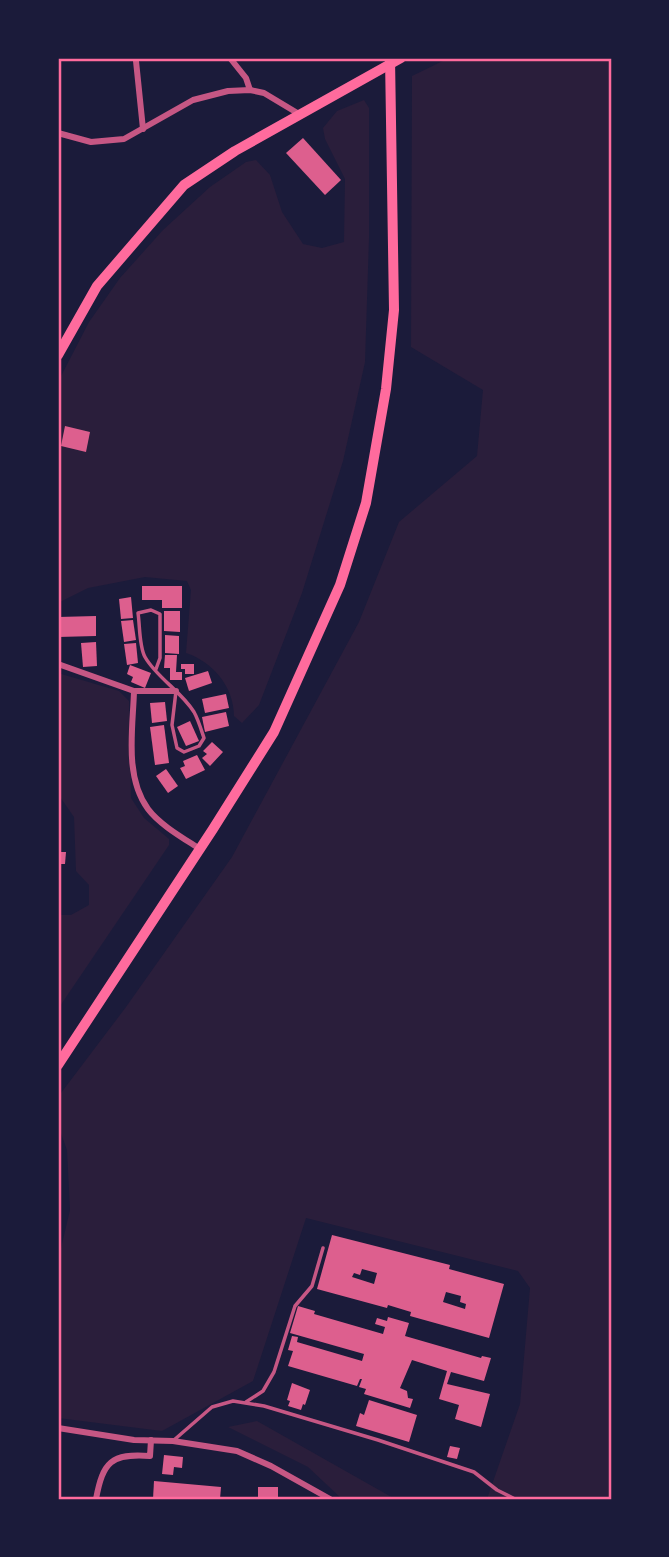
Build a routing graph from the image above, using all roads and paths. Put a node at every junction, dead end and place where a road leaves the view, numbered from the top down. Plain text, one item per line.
1 (230, 58) edge
2 (390, 58) edge
3 (401, 58) edge
4 (136, 61) dead end
5 (250, 90) junction
6 (299, 114) junction
7 (143, 129) junction
8 (58, 134) edge
9 (58, 355) edge
10 (58, 664) edge
11 (156, 669) junction
12 (134, 691) junction
13 (176, 691) junction
14 (200, 849) junction
15 (58, 1065) edge
16 (323, 1248) dead end
17 (244, 1403) junction
18 (58, 1428) edge
19 (152, 1440) junction
20 (173, 1441) junction
21 (96, 1499) edge
22 (328, 1499) edge
23 (515, 1499) edge

1 - 5 street
2 - 14 highway
3 - 6 main road
4 - 7 street
5 - 6 street
5 - 7 street
6 - 9 main road
7 - 8 street
10 - 12 street
11 - 11 lane
11 - 13 lane
12 - 13 street
12 - 14 street
13 - 13 lane
14 - 15 highway
16 - 17 lane
17 - 20 lane
17 - 23 lane
18 - 19 street
19 - 20 street
19 - 21 street
20 - 22 street

